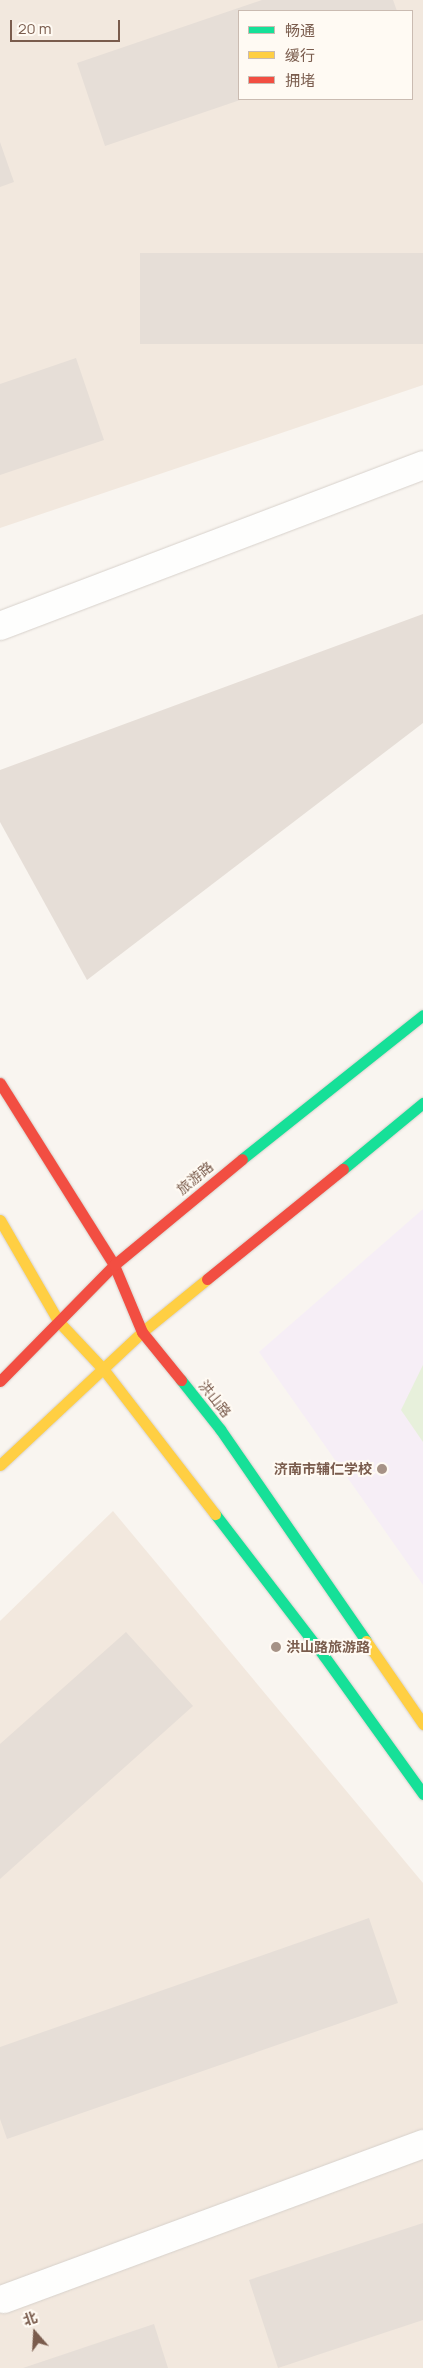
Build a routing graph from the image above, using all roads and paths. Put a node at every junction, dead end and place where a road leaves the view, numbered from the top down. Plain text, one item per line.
1 (423, 465) edge
2 (0, 626) edge
3 (423, 1015) edge
4 (0, 1083) edge
5 (423, 1103) edge
6 (0, 1220) edge
7 (114, 1265) junction
8 (58, 1322) junction
9 (142, 1332) junction
10 (104, 1370) junction
11 (0, 1381) edge
12 (0, 1465) edge
13 (423, 1724) edge
14 (423, 1794) edge
15 (423, 2144) edge
16 (4, 2299) dead end

1 - 2 street
3 - 7 main road, 旅游路
4 - 7 main road, 洪山路
5 - 9 main road
6 - 8 main road
7 - 8 main road, 旅游路
7 - 9 main road, 洪山路
8 - 10 main road
8 - 11 main road, 旅游路
9 - 10 main road
9 - 13 main road, 洪山路
10 - 12 main road
10 - 14 main road
15 - 16 street

